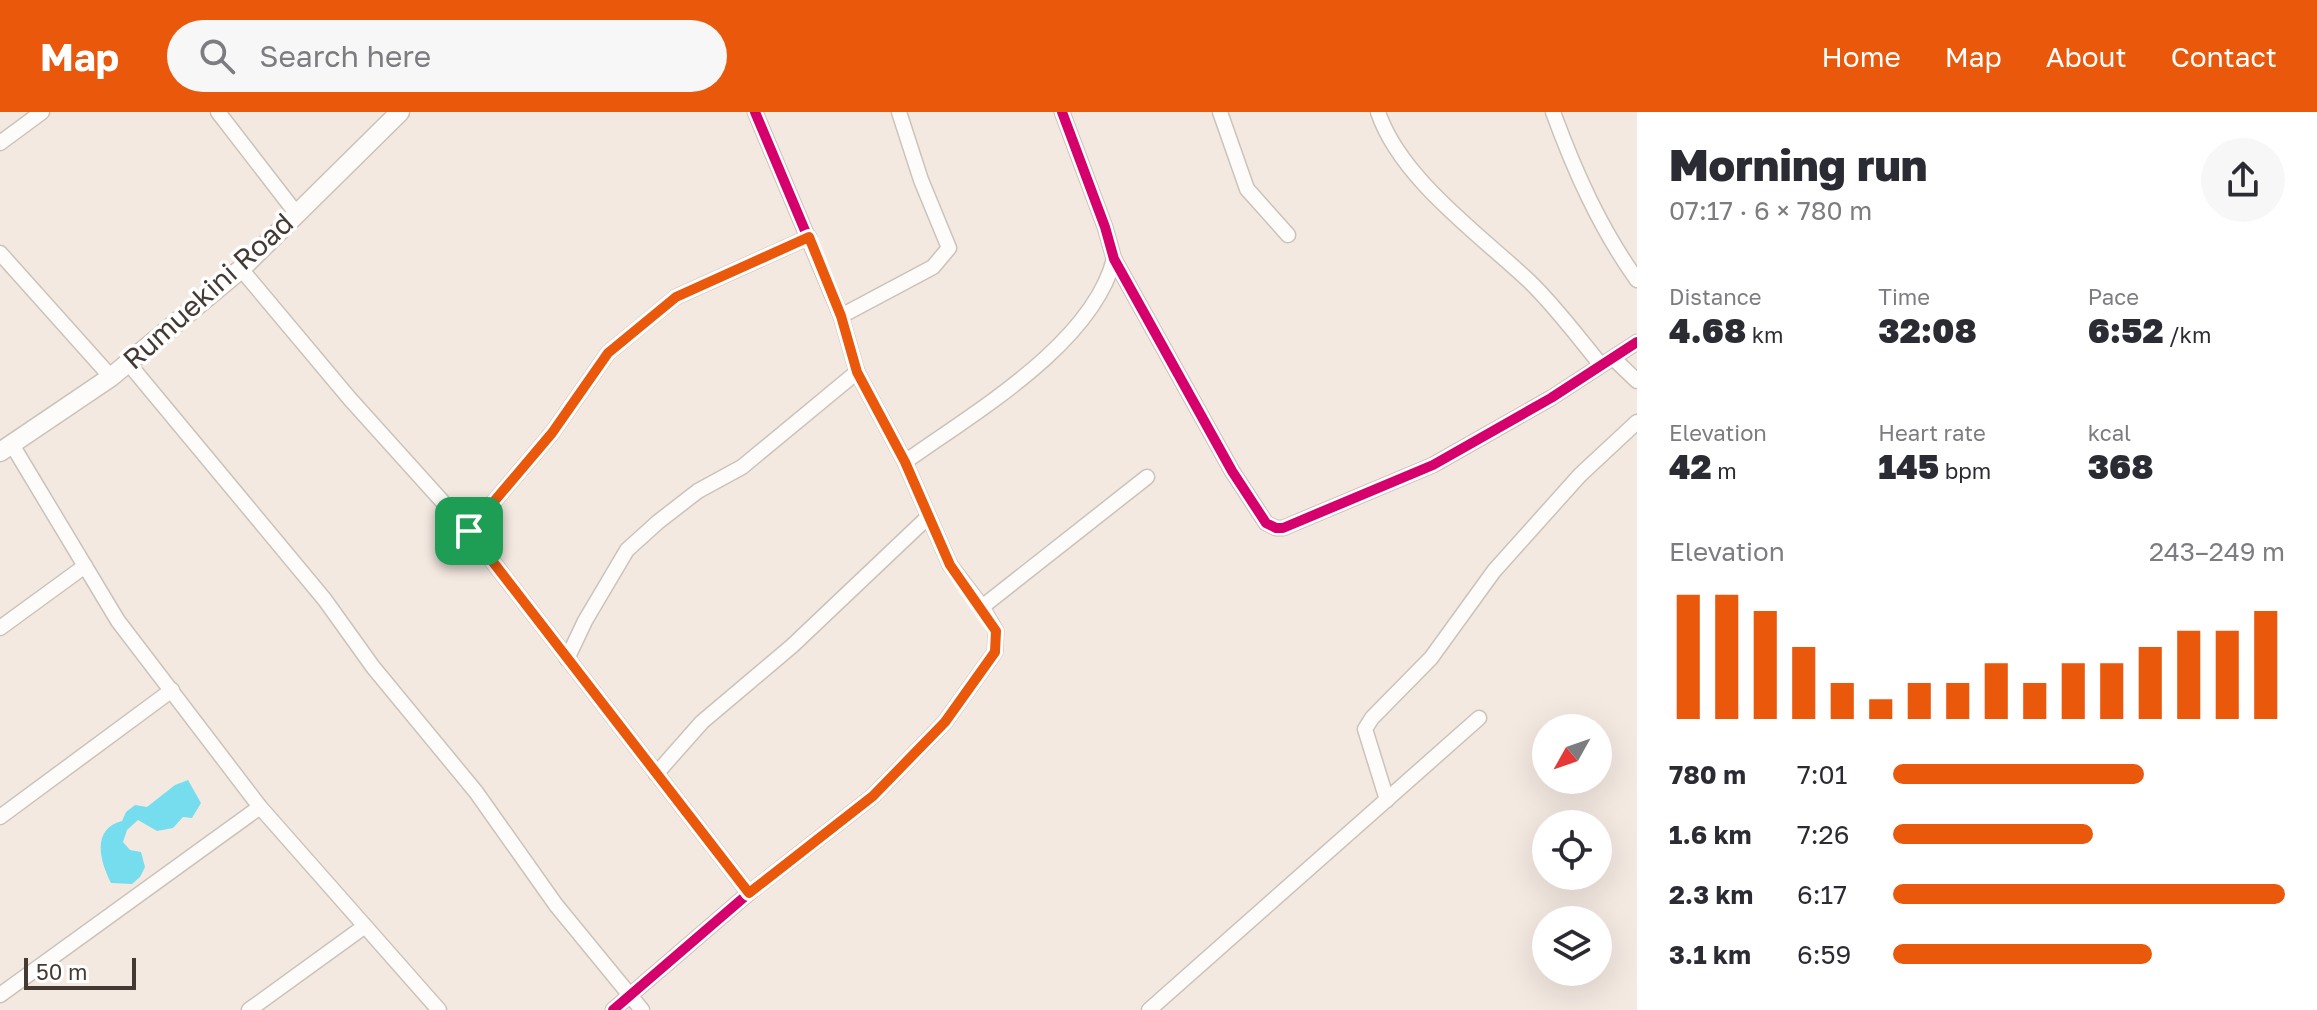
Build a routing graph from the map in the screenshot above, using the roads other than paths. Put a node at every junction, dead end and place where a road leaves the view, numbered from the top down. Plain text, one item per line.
1 (42, 112) edge
2 (218, 112) edge
3 (400, 112) edge
4 (755, 112) edge
5 (899, 112) edge
6 (1062, 112) edge
7 (1220, 112) edge
8 (1378, 112) edge
9 (1553, 112) edge
10 (0, 143) edge
11 (296, 213) junction
12 (1288, 235) dead end
13 (809, 237) junction
14 (0, 253) edge
15 (1114, 259) junction
16 (241, 269) junction
17 (1637, 280) edge
18 (841, 316) junction
19 (1637, 342) edge
20 (1607, 361) junction
21 (129, 364) junction
22 (857, 372) junction
23 (111, 377) junction
24 (1637, 381) edge
25 (1637, 422) edge
26 (6, 447) edge
27 (905, 462) junction
28 (1147, 477) dead end
29 (928, 517) junction
30 (469, 531) junction
31 (85, 566) junction
32 (982, 607) junction
33 (0, 628) edge
34 (567, 659) junction
35 (172, 690) junction
36 (1479, 718) dead end
37 (656, 774) junction
38 (1387, 800) junction
39 (260, 807) junction
40 (0, 817) edge
41 (749, 893) junction
42 (365, 926) junction
43 (632, 994) junction
44 (0, 995) edge
45 (249, 1010) edge
46 (439, 1010) edge
47 (613, 1010) edge
48 (642, 1010) edge
49 (1149, 1010) edge

1 - 10 street
2 - 11 street
3 - 11 street, Rumuekini Road
4 - 13 street
5 - 18 street
6 - 15 street
7 - 12 street
8 - 20 street
9 - 17 street
11 - 16 street, Rumuekini Road
13 - 18 street
13 - 30 street
14 - 23 street
15 - 20 street
15 - 27 street
16 - 21 street, Rumuekini Road
16 - 30 street
18 - 22 street
19 - 20 street
20 - 24 street
21 - 23 street, Rumuekini Road
21 - 43 street
22 - 27 street
22 - 34 street
23 - 26 street, Rumuekini Road
25 - 38 street
26 - 31 street
27 - 29 street
28 - 32 street
29 - 32 street
29 - 37 street
30 - 34 street
31 - 33 street
31 - 35 street
32 - 41 street
34 - 37 street
35 - 39 street
35 - 40 street
36 - 38 street
37 - 41 street
38 - 49 street
39 - 42 street
39 - 44 street
41 - 43 street
42 - 45 street
42 - 46 street
43 - 47 street
43 - 48 street

